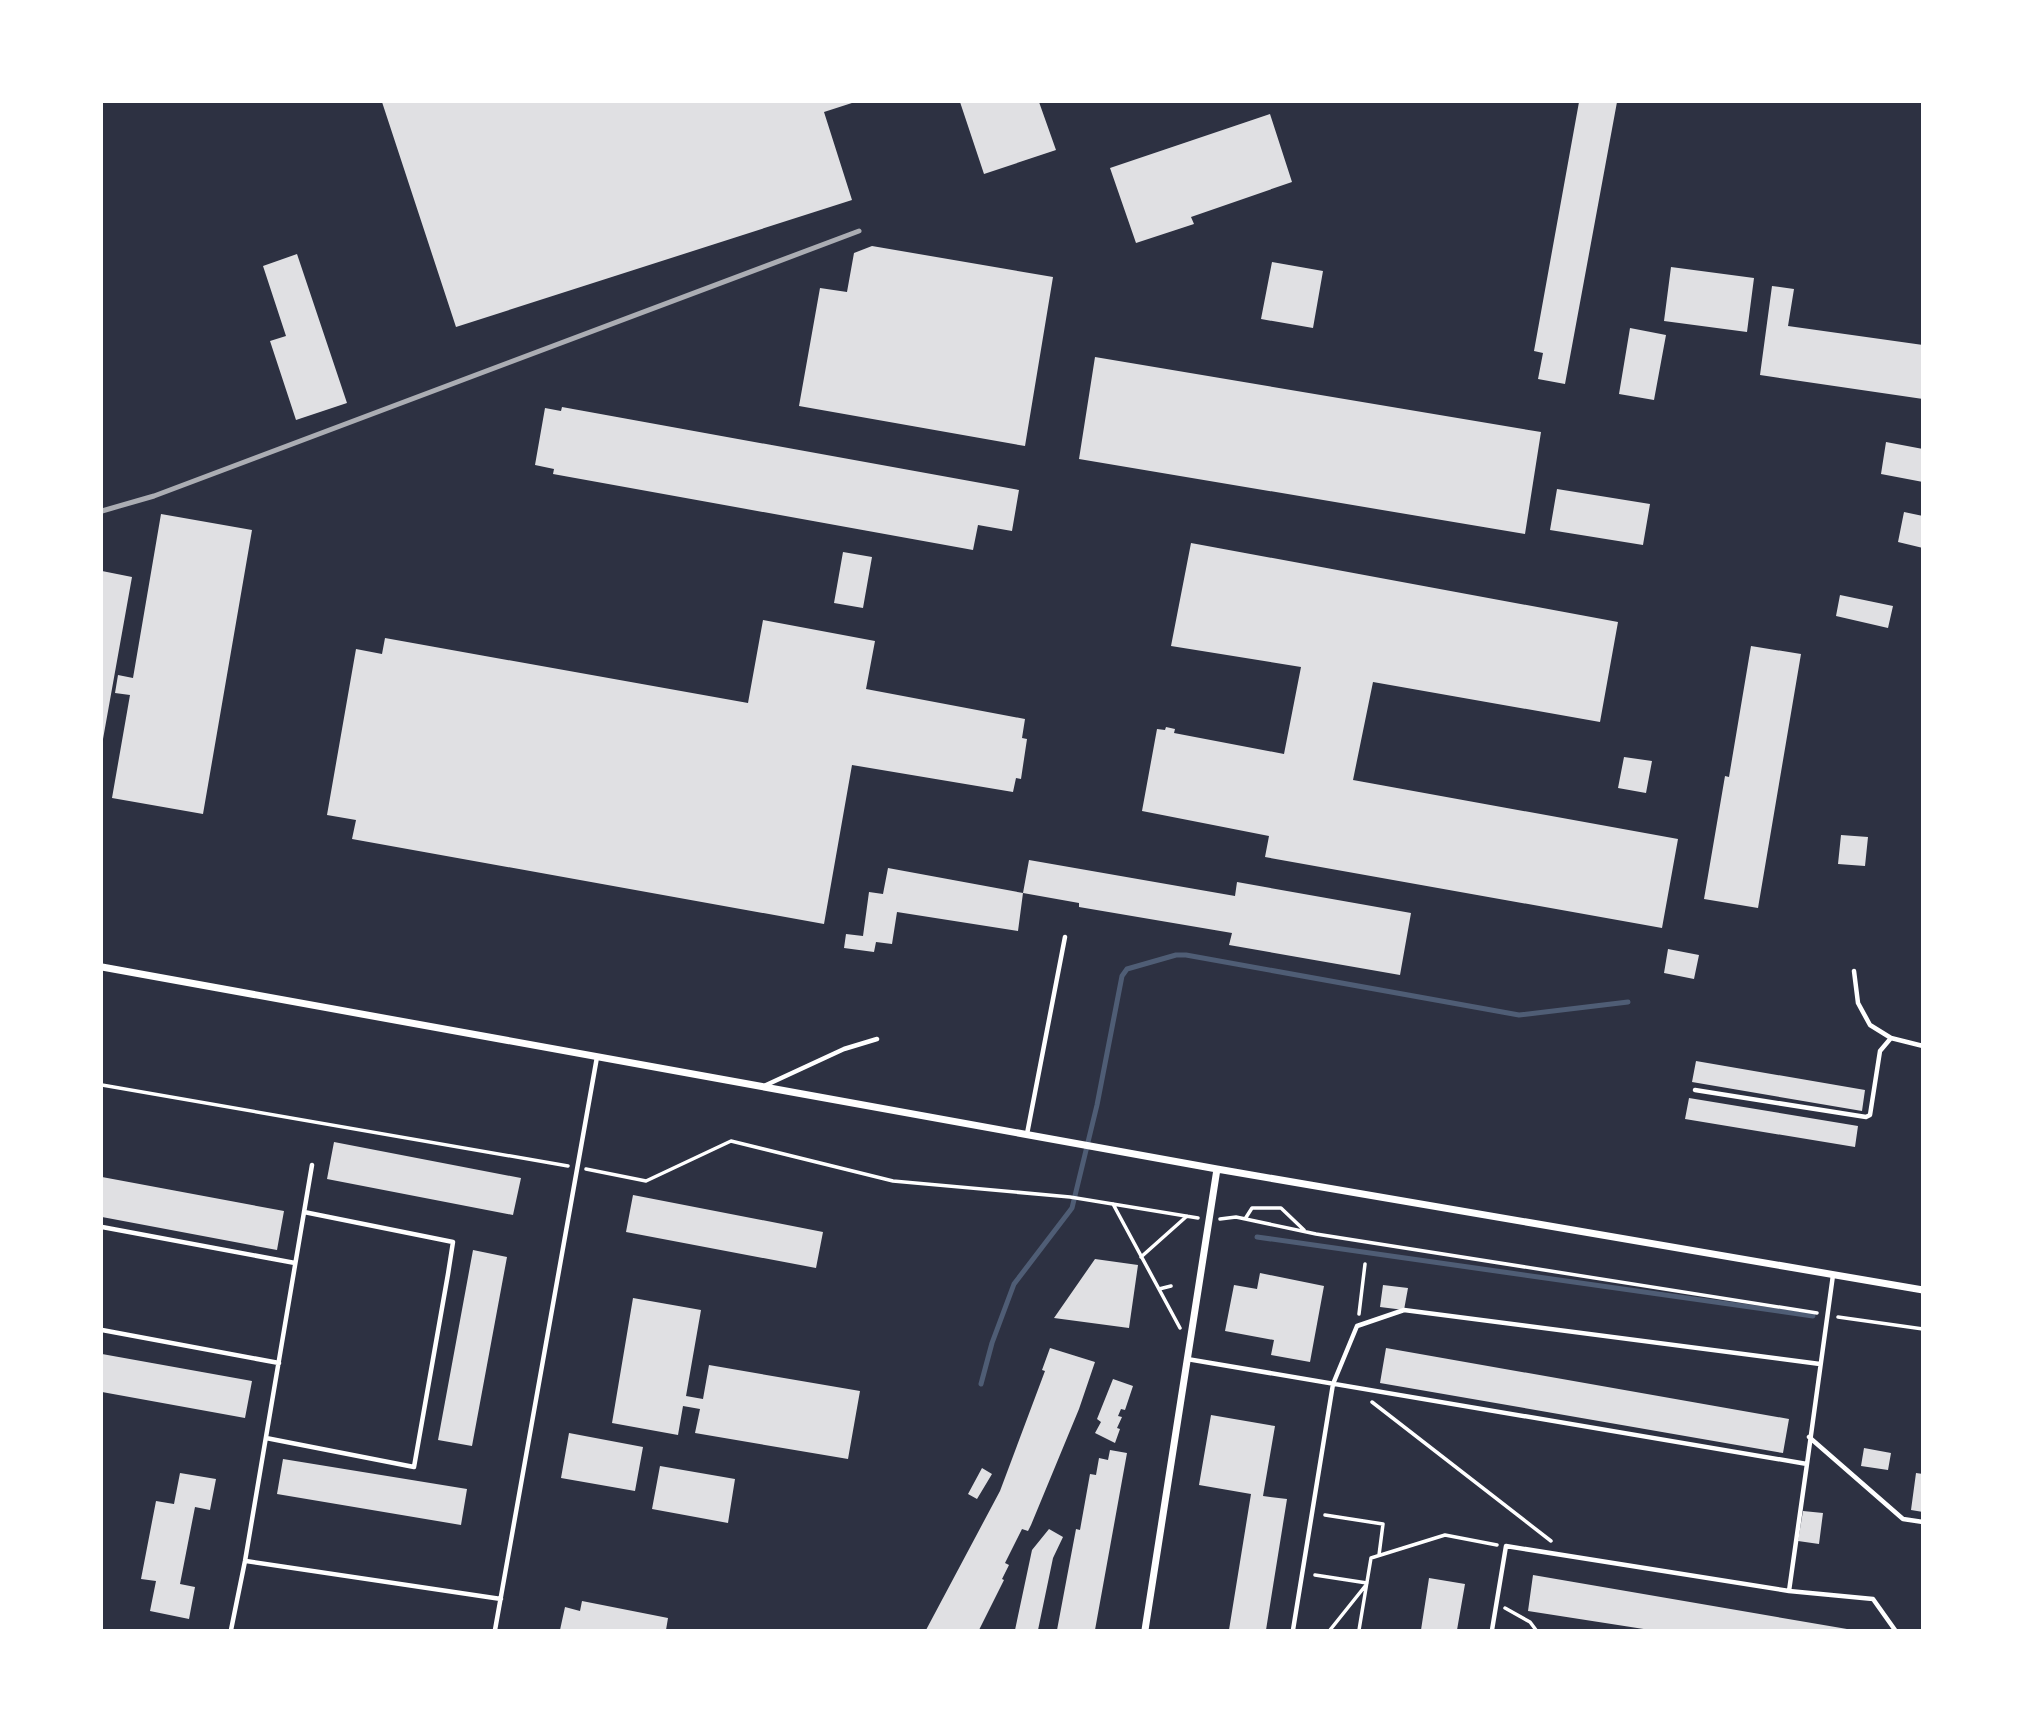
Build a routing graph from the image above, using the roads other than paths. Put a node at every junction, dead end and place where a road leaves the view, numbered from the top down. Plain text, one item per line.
1 (1065, 937) dead end
2 (102, 967) edge
3 (1854, 971) dead end
4 (1891, 1038) junction
5 (877, 1039) dead end
6 (1923, 1046) edge
7 (597, 1057) junction
8 (763, 1087) junction
9 (1695, 1090) dead end
10 (1027, 1134) junction
11 (312, 1165) dead end
12 (1217, 1169) junction
13 (304, 1212) junction
14 (102, 1227) edge
15 (295, 1263) junction
16 (1833, 1275) junction
17 (1923, 1290) edge
18 (102, 1330) edge
19 (1186, 1359) junction
20 (279, 1363) junction
21 (1820, 1364) junction
22 (1333, 1384) junction
23 (1809, 1437) junction
24 (266, 1438) junction
25 (1807, 1464) junction
26 (1923, 1522) edge
27 (245, 1561) junction
28 (1789, 1591) junction
29 (501, 1600) junction
30 (231, 1630) edge
31 (495, 1630) edge
32 (1145, 1630) edge
33 (1293, 1630) edge
34 (1492, 1630) edge
35 (1895, 1630) edge

1 - 10 lane
2 - 7 street
3 - 4 lane
4 - 6 lane
4 - 9 lane
5 - 8 lane
7 - 8 street
7 - 29 lane
8 - 10 street
10 - 12 street
11 - 13 lane
12 - 16 street
12 - 19 street
13 - 15 lane
13 - 24 lane
14 - 15 lane
15 - 20 lane
16 - 17 street
16 - 21 lane
18 - 20 lane
19 - 22 lane
19 - 32 street
20 - 24 lane
21 - 22 lane
21 - 23 lane
22 - 25 lane
22 - 33 lane
23 - 25 lane
23 - 26 lane
24 - 27 lane
25 - 28 lane
27 - 29 lane
27 - 30 lane
28 - 34 lane
28 - 35 lane
29 - 31 lane

